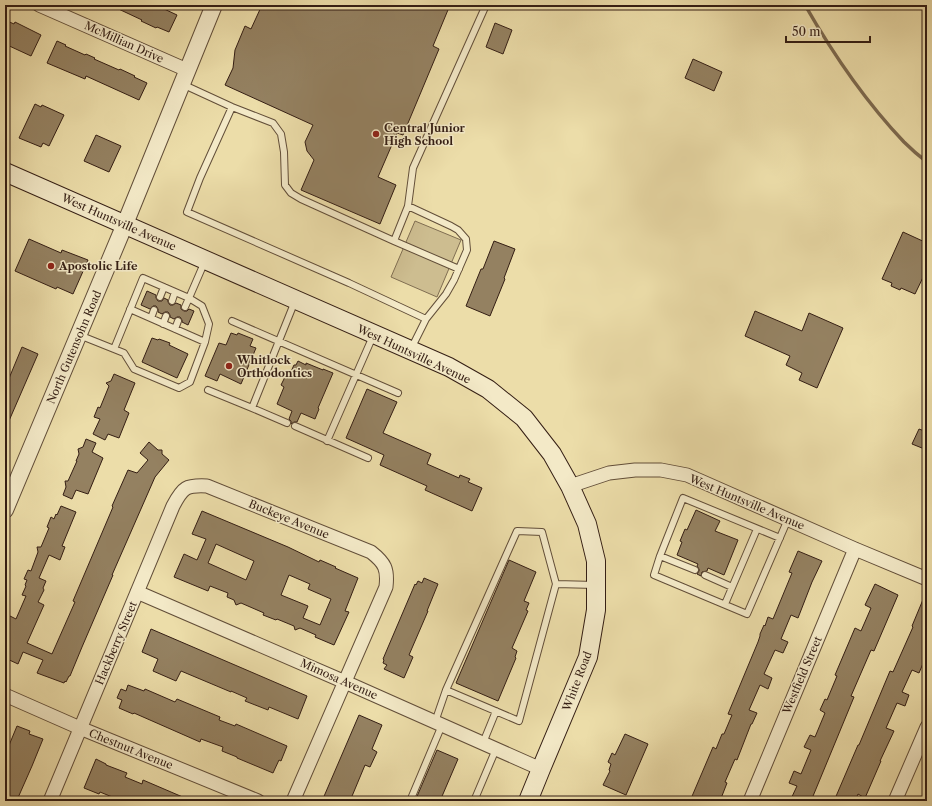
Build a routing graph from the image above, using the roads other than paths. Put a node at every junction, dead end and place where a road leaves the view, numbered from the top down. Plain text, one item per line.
1 (39, 5) edge
2 (214, 5) edge
3 (486, 5) edge
4 (184, 77) junction
5 (232, 107) junction
6 (5, 172) edge
7 (408, 206) junction
8 (125, 224) junction
9 (394, 241) junction
10 (206, 260) junction
11 (459, 269) junction
12 (164, 288) junction
13 (176, 292) junction
14 (160, 297) dead end
15 (189, 298) junction
16 (295, 299) junction
17 (172, 302) dead end
18 (184, 307) dead end
19 (130, 309) junction
20 (154, 310) dead end
21 (166, 316) dead end
22 (151, 318) junction
23 (426, 319) junction
24 (178, 321) dead end
25 (232, 321) dead end
26 (163, 324) junction
27 (175, 329) junction
28 (79, 334) junction
29 (374, 334) junction
30 (279, 341) junction
31 (205, 342) junction
32 (114, 348) junction
33 (410, 350) junction
34 (356, 375) junction
35 (208, 390) dead end
36 (398, 393) dead end
37 (252, 408) junction
38 (287, 423) dead end
39 (295, 426) dead end
40 (327, 441) junction
41 (368, 458) dead end
42 (570, 486) junction
43 (186, 488) joint
44 (5, 510) edge
45 (788, 519) junction
46 (757, 529) junction
47 (780, 538) junction
48 (855, 549) junction
49 (660, 556) junction
50 (695, 570) dead end
51 (705, 575) dead end
52 (927, 579) edge
53 (556, 584) junction
54 (596, 585) junction
55 (732, 587) junction
56 (137, 592) junction
57 (725, 604) junction
58 (345, 682) junction
59 (446, 690) junction
60 (5, 695) edge
61 (496, 711) junction
62 (439, 723) junction
63 (927, 727) edge
64 (80, 728) junction
65 (483, 743) junction
66 (496, 749) junction
67 (541, 768) junction
68 (50, 801) edge
69 (258, 801) edge
70 (293, 801) edge
71 (410, 801) edge
72 (474, 801) edge
73 (528, 801) edge
74 (750, 801) edge
75 (896, 801) edge

1 - 4 street, McMillian Drive
2 - 4 street, North Gutensohn Road
3 - 7 lane
4 - 5 lane
4 - 8 street, North Gutensohn Road
5 - 9 lane
5 - 23 lane
6 - 8 main road, West Huntsville Avenue
7 - 9 lane
7 - 11 lane
8 - 10 main road, West Huntsville Avenue
8 - 28 street, North Gutensohn Road
9 - 11 lane
10 - 15 lane
10 - 16 main road, West Huntsville Avenue
11 - 23 lane
12 - 13 lane
12 - 14 lane
12 - 19 lane
13 - 15 lane
13 - 17 lane
15 - 18 lane
15 - 31 lane
16 - 29 main road, West Huntsville Avenue
16 - 30 lane
19 - 22 lane
19 - 32 lane
20 - 22 lane
21 - 26 lane
22 - 26 lane
23 - 33 lane
24 - 27 lane
25 - 30 lane
26 - 27 lane
27 - 31 lane
28 - 32 lane
28 - 44 street, North Gutensohn Road
29 - 33 main road, West Huntsville Avenue
29 - 34 lane
30 - 34 lane
30 - 37 lane
31 - 32 lane
33 - 42 main road, West Huntsville Avenue
34 - 36 lane
34 - 40 lane
35 - 37 lane
37 - 38 lane
39 - 40 lane
40 - 41 lane
42 - 45 street, West Huntsville Avenue
42 - 54 main road, White Road
43 - 56 street, Hackberry Street
43 - 58 street, Buckeye Avenue
45 - 47 lane
45 - 48 street, West Huntsville Avenue
46 - 47 lane
46 - 49 lane
46 - 55 lane
47 - 57 lane
48 - 52 street, West Huntsville Avenue
48 - 74 street, Westfield Street
49 - 50 lane
49 - 57 lane
51 - 55 lane
53 - 54 lane
53 - 59 lane
53 - 61 lane
54 - 67 main road, White Road
55 - 57 lane
56 - 58 street, Mimosa Avenue
56 - 64 street, Hackberry Street
58 - 62 street, Mimosa Avenue
58 - 70 street
59 - 61 lane
59 - 62 lane
60 - 64 street, Chestnut Avenue
61 - 65 lane
62 - 65 street, Mimosa Avenue
62 - 71 lane
63 - 75 street
64 - 68 street, Hackberry Street
64 - 69 street, Chestnut Avenue
65 - 66 street, Mimosa Avenue
66 - 67 street, Mimosa Avenue
66 - 72 lane
67 - 73 main road, White Road

